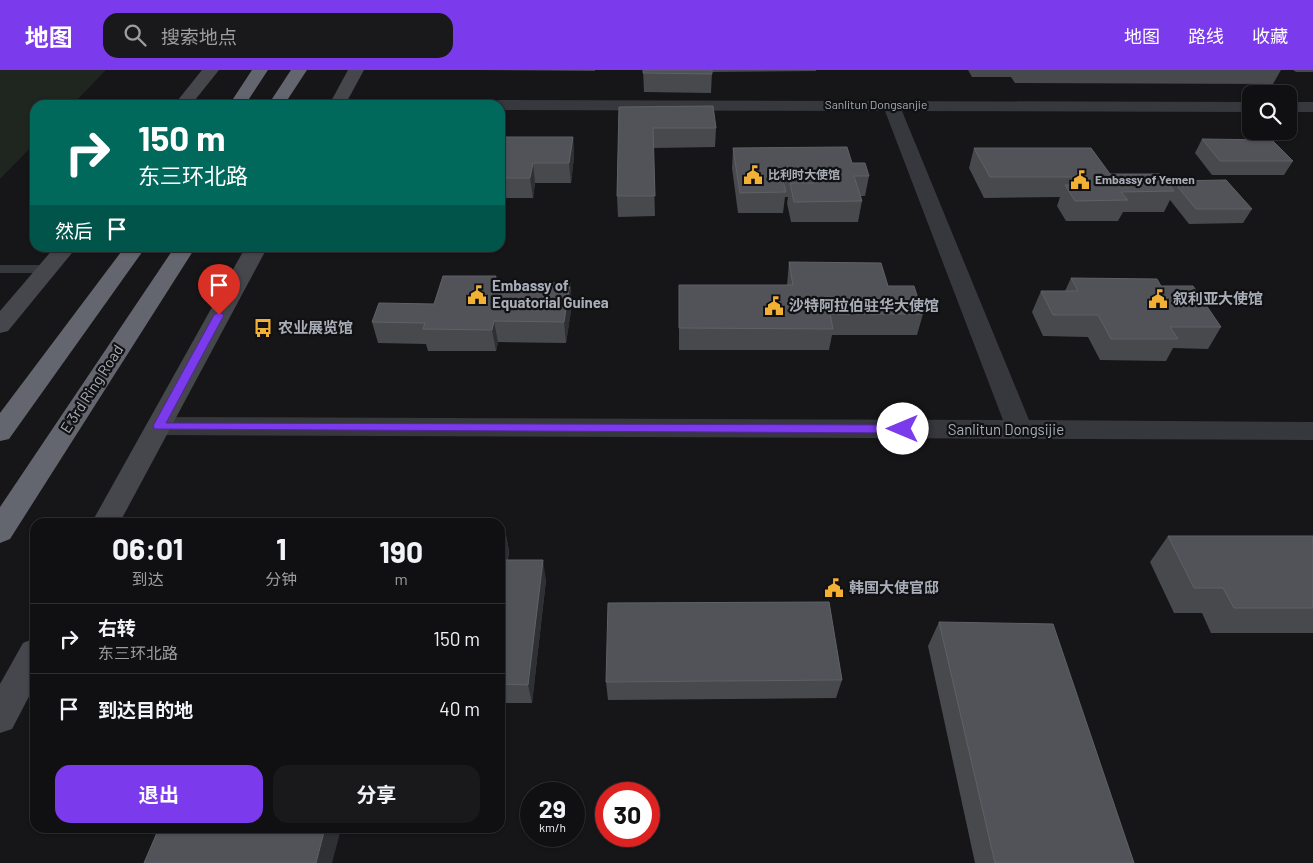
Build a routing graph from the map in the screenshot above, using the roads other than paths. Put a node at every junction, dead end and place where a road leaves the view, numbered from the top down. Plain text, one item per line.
1 (211, 70) edge
2 (260, 70) edge
3 (299, 70) edge
4 (356, 70) edge
5 (186, 100) edge
6 (240, 100) edge
7 (279, 100) edge
8 (340, 100) edge
9 (891, 105) junction
10 (505, 106) edge
11 (1242, 107) edge
12 (1297, 107) edge
13 (1313, 107) edge
14 (62, 252) edge
15 (131, 252) edge
16 (181, 252) edge
17 (254, 252) edge
18 (0, 269) edge
19 (47, 269) junction
20 (0, 326) edge
21 (159, 426) junction
22 (1020, 430) junction
23 (1313, 431) edge
24 (0, 432) edge
25 (108, 518) edge
26 (0, 531) edge
27 (30, 662) edge
28 (0, 717) edge

1 - 5 street
2 - 6 highway
3 - 7 highway
4 - 8 street
9 - 10 street, Sanlitun Dongsanjie
9 - 11 street, Sanlitun Dongsanjie
9 - 22 street
12 - 13 street
14 - 19 street
15 - 24 highway
16 - 26 highway, E 3rd Ring Road
17 - 21 street
18 - 19 lane
19 - 20 street
21 - 22 street, Sanlitun Dongsijie
21 - 25 street
22 - 23 street, Sanlitun Dongsijie
27 - 28 street

